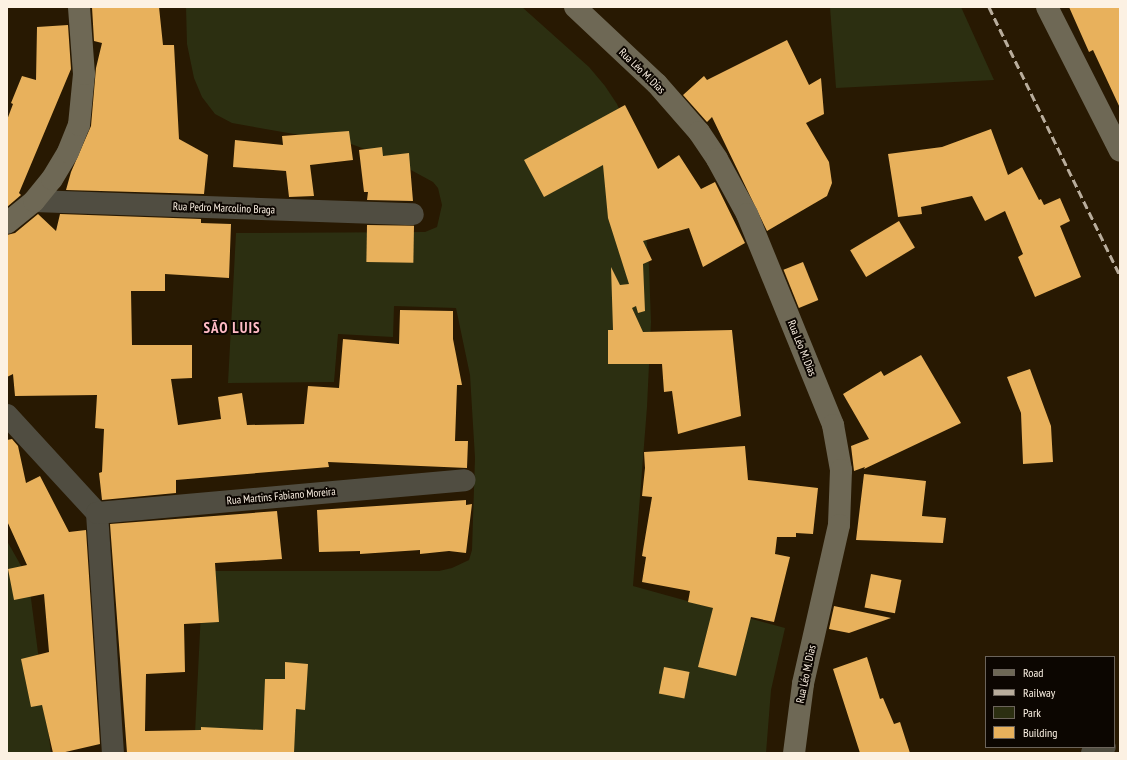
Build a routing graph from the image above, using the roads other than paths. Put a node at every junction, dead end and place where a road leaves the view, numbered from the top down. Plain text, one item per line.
1 (79, 7) edge
2 (575, 7) edge
3 (1047, 7) edge
4 (1120, 151) edge
5 (34, 201) junction
6 (413, 214) dead end
7 (7, 223) edge
8 (7, 415) edge
9 (465, 480) dead end
10 (97, 513) junction
11 (1103, 748) edge
12 (113, 753) edge
13 (794, 753) edge
14 (1092, 753) edge

1 - 5 street
2 - 13 street, Rua Léo M. Dias
3 - 4 street
5 - 6 street, Rua Pedro Marcolino Braga
5 - 7 street
8 - 10 street
9 - 10 street, Rua Martins Fabiano Moreira
10 - 12 street
11 - 14 street

